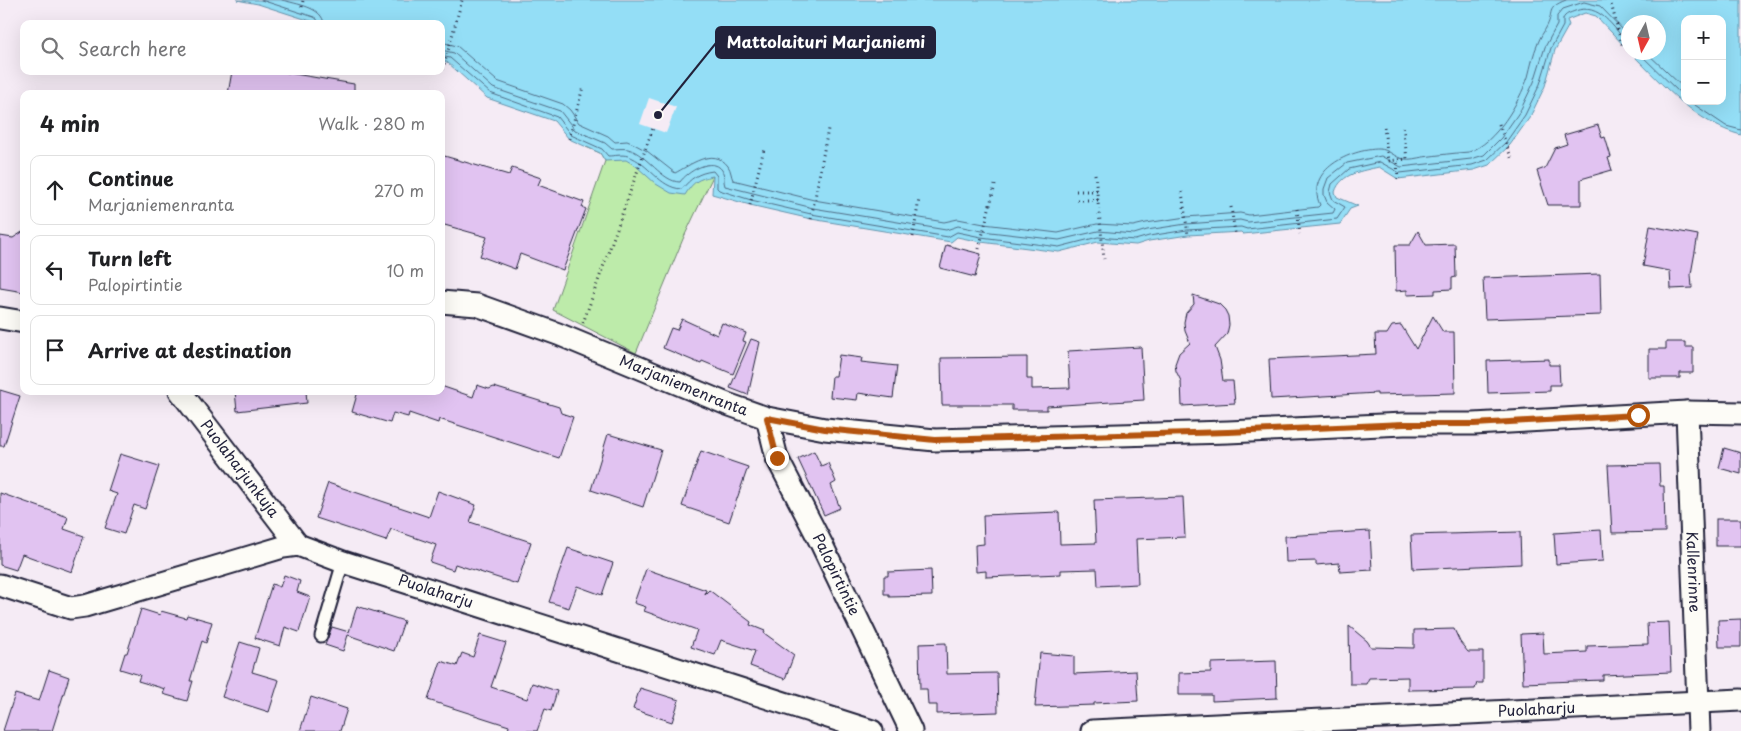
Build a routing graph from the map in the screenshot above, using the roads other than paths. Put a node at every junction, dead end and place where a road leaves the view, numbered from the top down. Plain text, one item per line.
1 (445, 302) edge
2 (0, 318) edge
3 (20, 321) edge
4 (183, 395) edge
5 (1687, 412) junction
6 (1741, 412) edge
7 (767, 418) junction
8 (298, 545) junction
9 (343, 562) junction
10 (0, 585) edge
11 (321, 636) dead end
12 (1741, 700) edge
13 (1698, 701) junction
14 (872, 731) edge
15 (911, 731) edge
16 (1092, 731) edge
17 (1699, 731) edge

1 - 7 street, Marjaniemenranta
2 - 3 street
4 - 8 street, Puolaharjunkuja
5 - 6 street, Marjaniemenranta
5 - 7 street, Marjaniemenranta
5 - 13 street, Kallenrinne
7 - 15 street, Palopirtintie
8 - 9 street, Puolaharju
8 - 10 street
9 - 11 lane
9 - 14 street, Puolaharju
12 - 13 street, Puolaharju
13 - 16 street, Puolaharju
13 - 17 street, Kallenrinne

